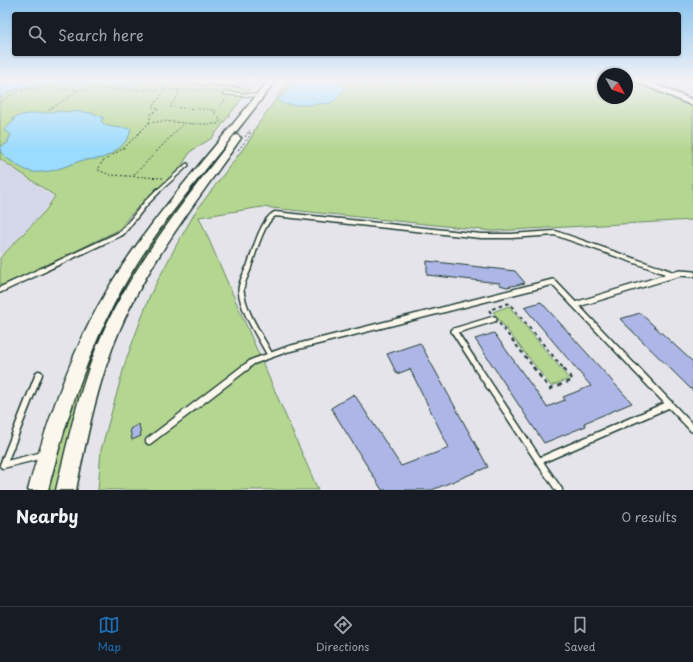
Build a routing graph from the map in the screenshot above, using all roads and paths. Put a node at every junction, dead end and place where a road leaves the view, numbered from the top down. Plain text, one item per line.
1 (58, 104) edge
2 (155, 104) edge
3 (172, 104) edge
4 (222, 104) edge
5 (255, 104) edge
6 (263, 104) edge
7 (49, 110) dead end
8 (215, 110) junction
9 (149, 123) junction
10 (183, 124) junction
11 (187, 165) dead end
12 (134, 175) junction
13 (170, 181) junction
14 (693, 274) edge
15 (675, 275) junction
16 (0, 290) edge
17 (575, 305) junction
18 (495, 319) junction
19 (270, 356) junction
20 (39, 374) dead end
21 (670, 404) junction
22 (693, 429) edge
23 (149, 442) dead end
24 (47, 454) junction
25 (539, 460) junction
26 (38, 490) edge
27 (66, 490) edge
28 (559, 490) edge

1 - 7 path
2 - 9 path
3 - 8 path
4 - 8 path
5 - 24 street
6 - 27 street
8 - 10 path
9 - 10 path
9 - 12 path
10 - 12 path
11 - 13 lane
12 - 13 path
13 - 16 lane
14 - 15 lane
15 - 17 lane
15 - 19 lane
17 - 19 lane
17 - 21 lane
18 - 18 path
18 - 25 lane
19 - 23 lane
20 - 24 lane
21 - 22 lane
21 - 25 lane
24 - 26 street
25 - 28 lane

